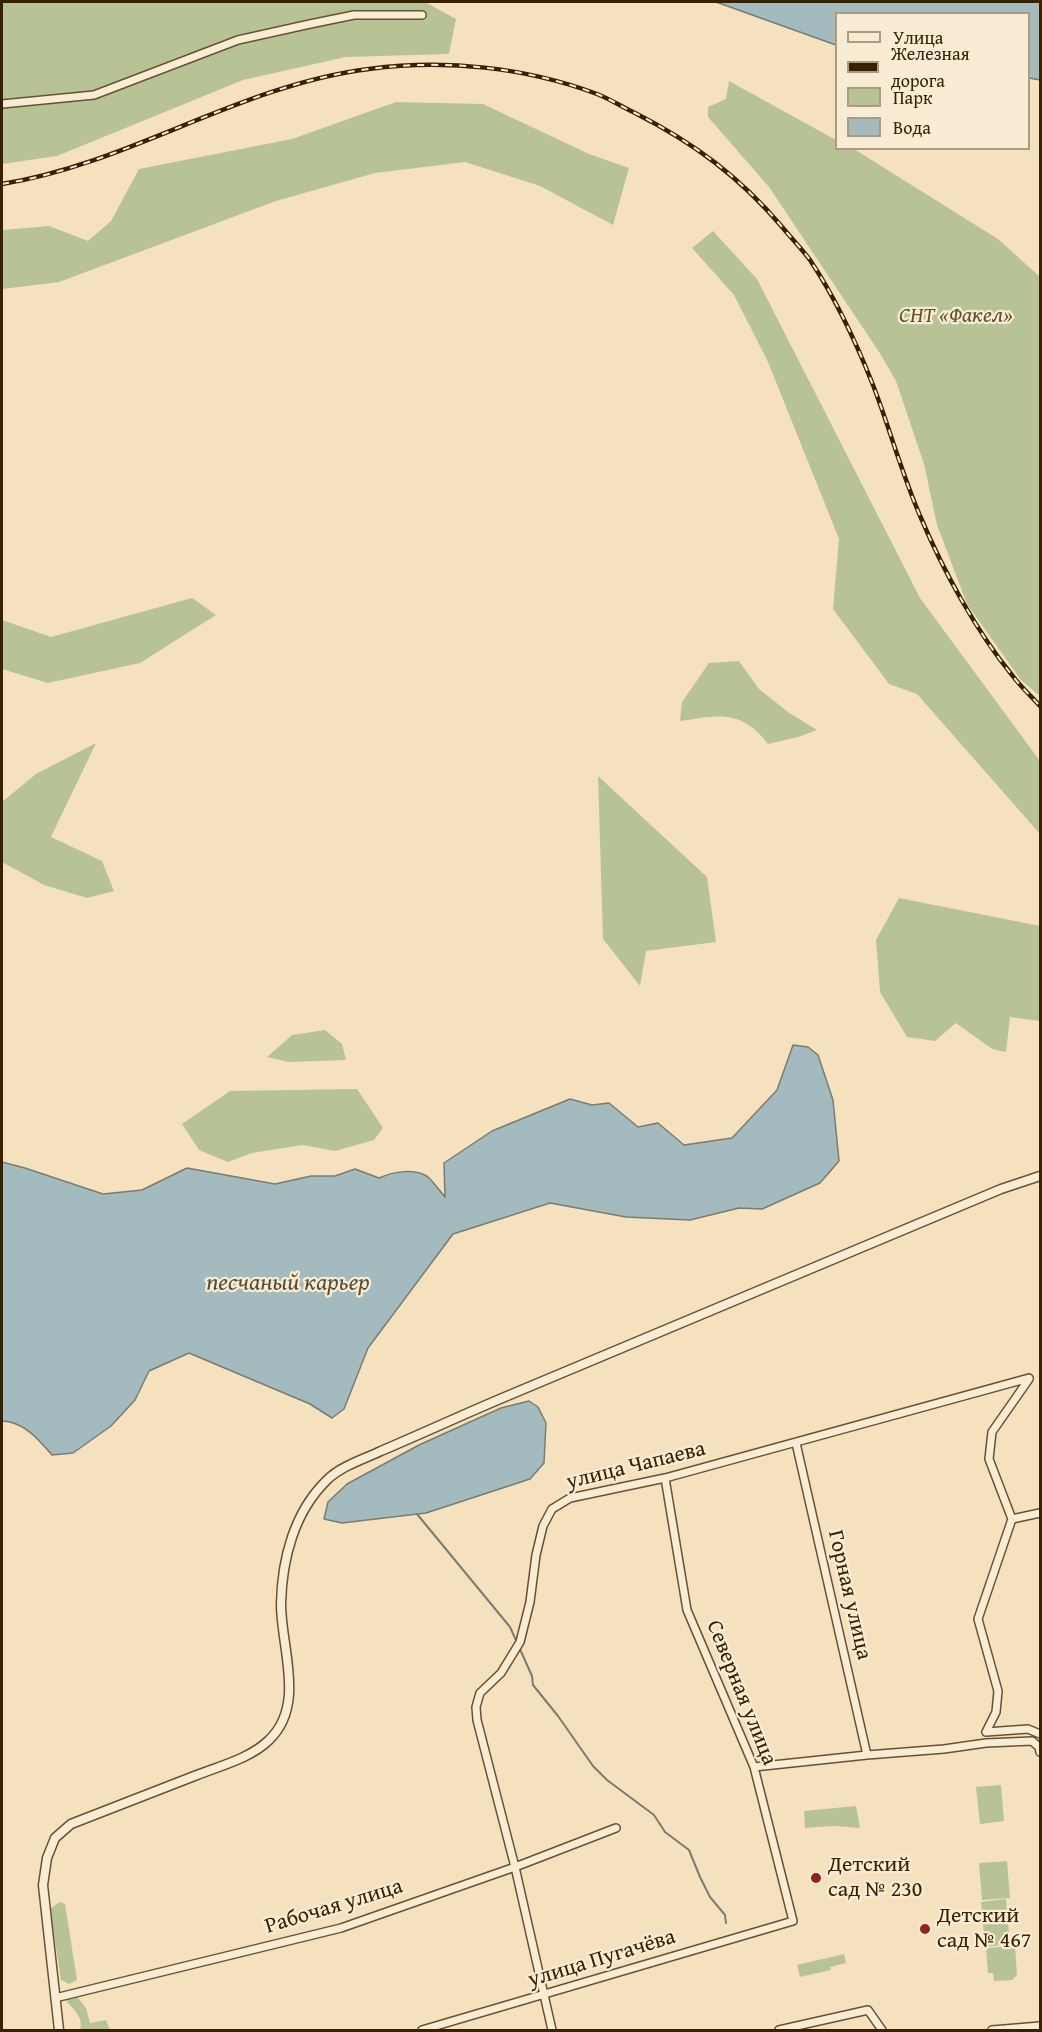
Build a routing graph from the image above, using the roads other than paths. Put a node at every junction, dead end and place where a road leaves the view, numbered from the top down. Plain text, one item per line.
1 (422, 15) dead end
2 (2, 104) edge
3 (1041, 1176) edge
4 (796, 1443) junction
5 (665, 1478) junction
6 (1041, 1513) edge
7 (1012, 1519) junction
8 (986, 1732) junction
9 (1041, 1734) edge
10 (986, 1743) junction
11 (1041, 1752) edge
12 (867, 1755) junction
13 (754, 1767) junction
14 (616, 1828) dead end
15 (515, 1867) junction
16 (793, 1921) joint
17 (544, 1996) junction
18 (55, 1998) junction
19 (1041, 2026) edge
20 (59, 2031) edge
21 (422, 2031) edge
22 (552, 2031) edge
23 (779, 2031) edge
24 (882, 2031) edge
25 (992, 2031) edge

1 - 2 street
3 - 18 street
4 - 5 street, улица Чапаева
4 - 7 street, улица Чапаева
4 - 12 street, Горная улица
5 - 13 street, Северная улица
5 - 15 street, улица Чапаева
6 - 7 street
7 - 8 street
8 - 9 street
8 - 10 street
10 - 11 street
10 - 12 street
12 - 13 street
13 - 16 street, Северная улица
14 - 15 street, Рабочая улица
15 - 17 street, улица Чапаева
15 - 18 street, Рабочая улица
16 - 17 street, улица Пугачёва
17 - 21 street, улица Пугачёва
17 - 22 street, улица Чапаева
18 - 20 street
19 - 25 street
23 - 24 street

